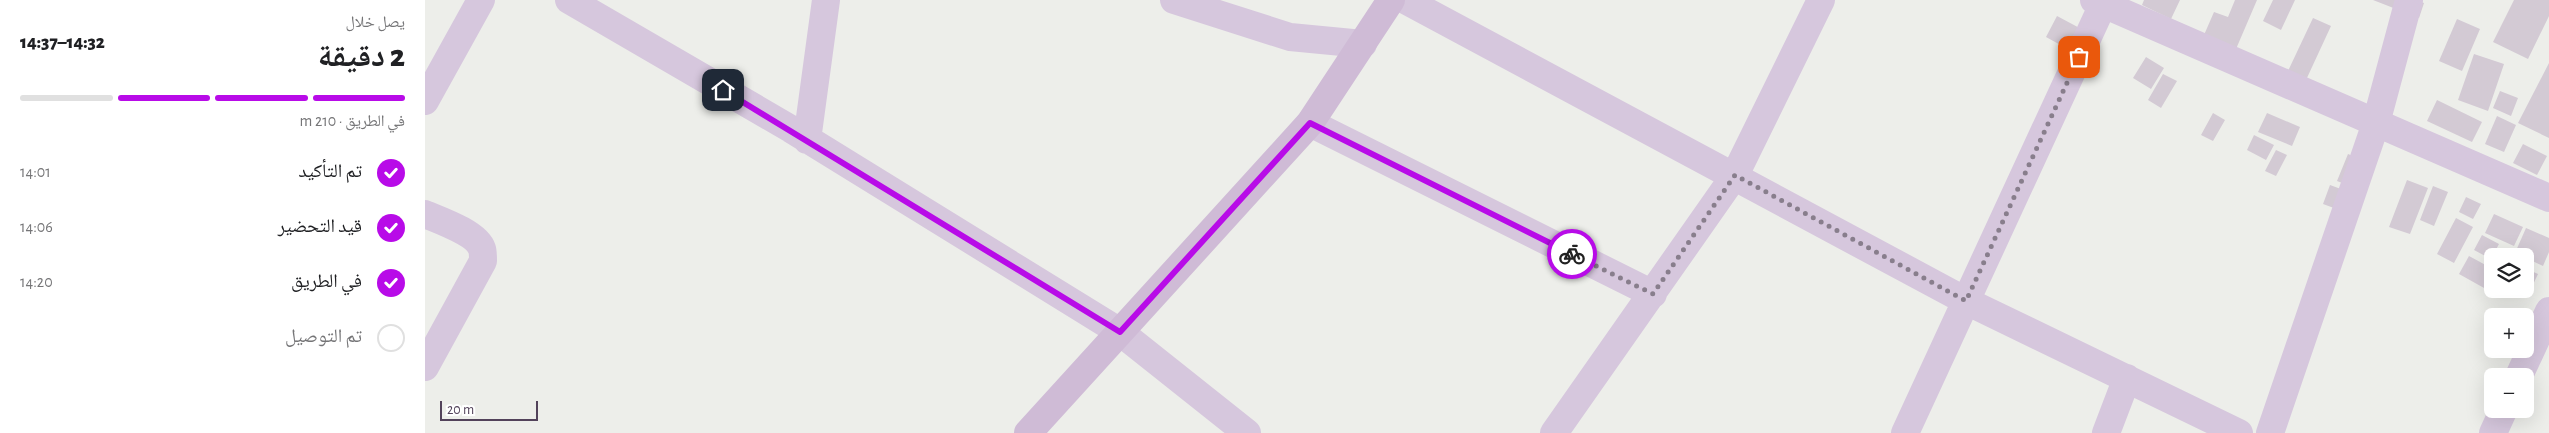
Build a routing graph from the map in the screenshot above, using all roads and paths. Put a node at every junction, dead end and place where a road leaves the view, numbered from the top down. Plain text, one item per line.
1 (481, 0) edge
2 (569, 0) edge
3 (826, 0) edge
4 (1174, 0) edge
5 (1391, 0) edge
6 (1405, 0) edge
7 (1821, 0) edge
8 (2409, 0) edge
9 (2101, 2) edge
10 (1363, 44) junction
11 (425, 101) edge
12 (2375, 122) junction
13 (1310, 123) junction
14 (807, 140) junction
15 (1735, 175) junction
16 (2549, 198) edge
17 (425, 214) edge
18 (1653, 294) junction
19 (1966, 301) junction
20 (2549, 311) edge
21 (1120, 332) junction
22 (425, 367) edge
23 (2523, 368) edge
24 (2127, 378) junction
25 (2500, 418) edge
26 (1028, 433) edge
27 (1247, 433) edge
28 (1554, 433) edge
29 (1905, 433) edge
30 (2106, 433) edge
31 (2239, 433) edge
32 (2270, 433) edge
33 (2493, 433) edge

1 - 11 street
2 - 14 street
3 - 14 street
4 - 10 street
5 - 10 street
6 - 15 street
7 - 15 street
8 - 12 street
9 - 12 street
9 - 19 street
10 - 13 street
12 - 16 street
12 - 32 street
13 - 18 street
13 - 21 street
14 - 21 street
15 - 18 street
15 - 19 street
17 - 22 street
18 - 28 street
19 - 24 street
19 - 29 street
20 - 23 street
21 - 26 street
21 - 27 street
24 - 30 street
24 - 31 street
25 - 33 street

